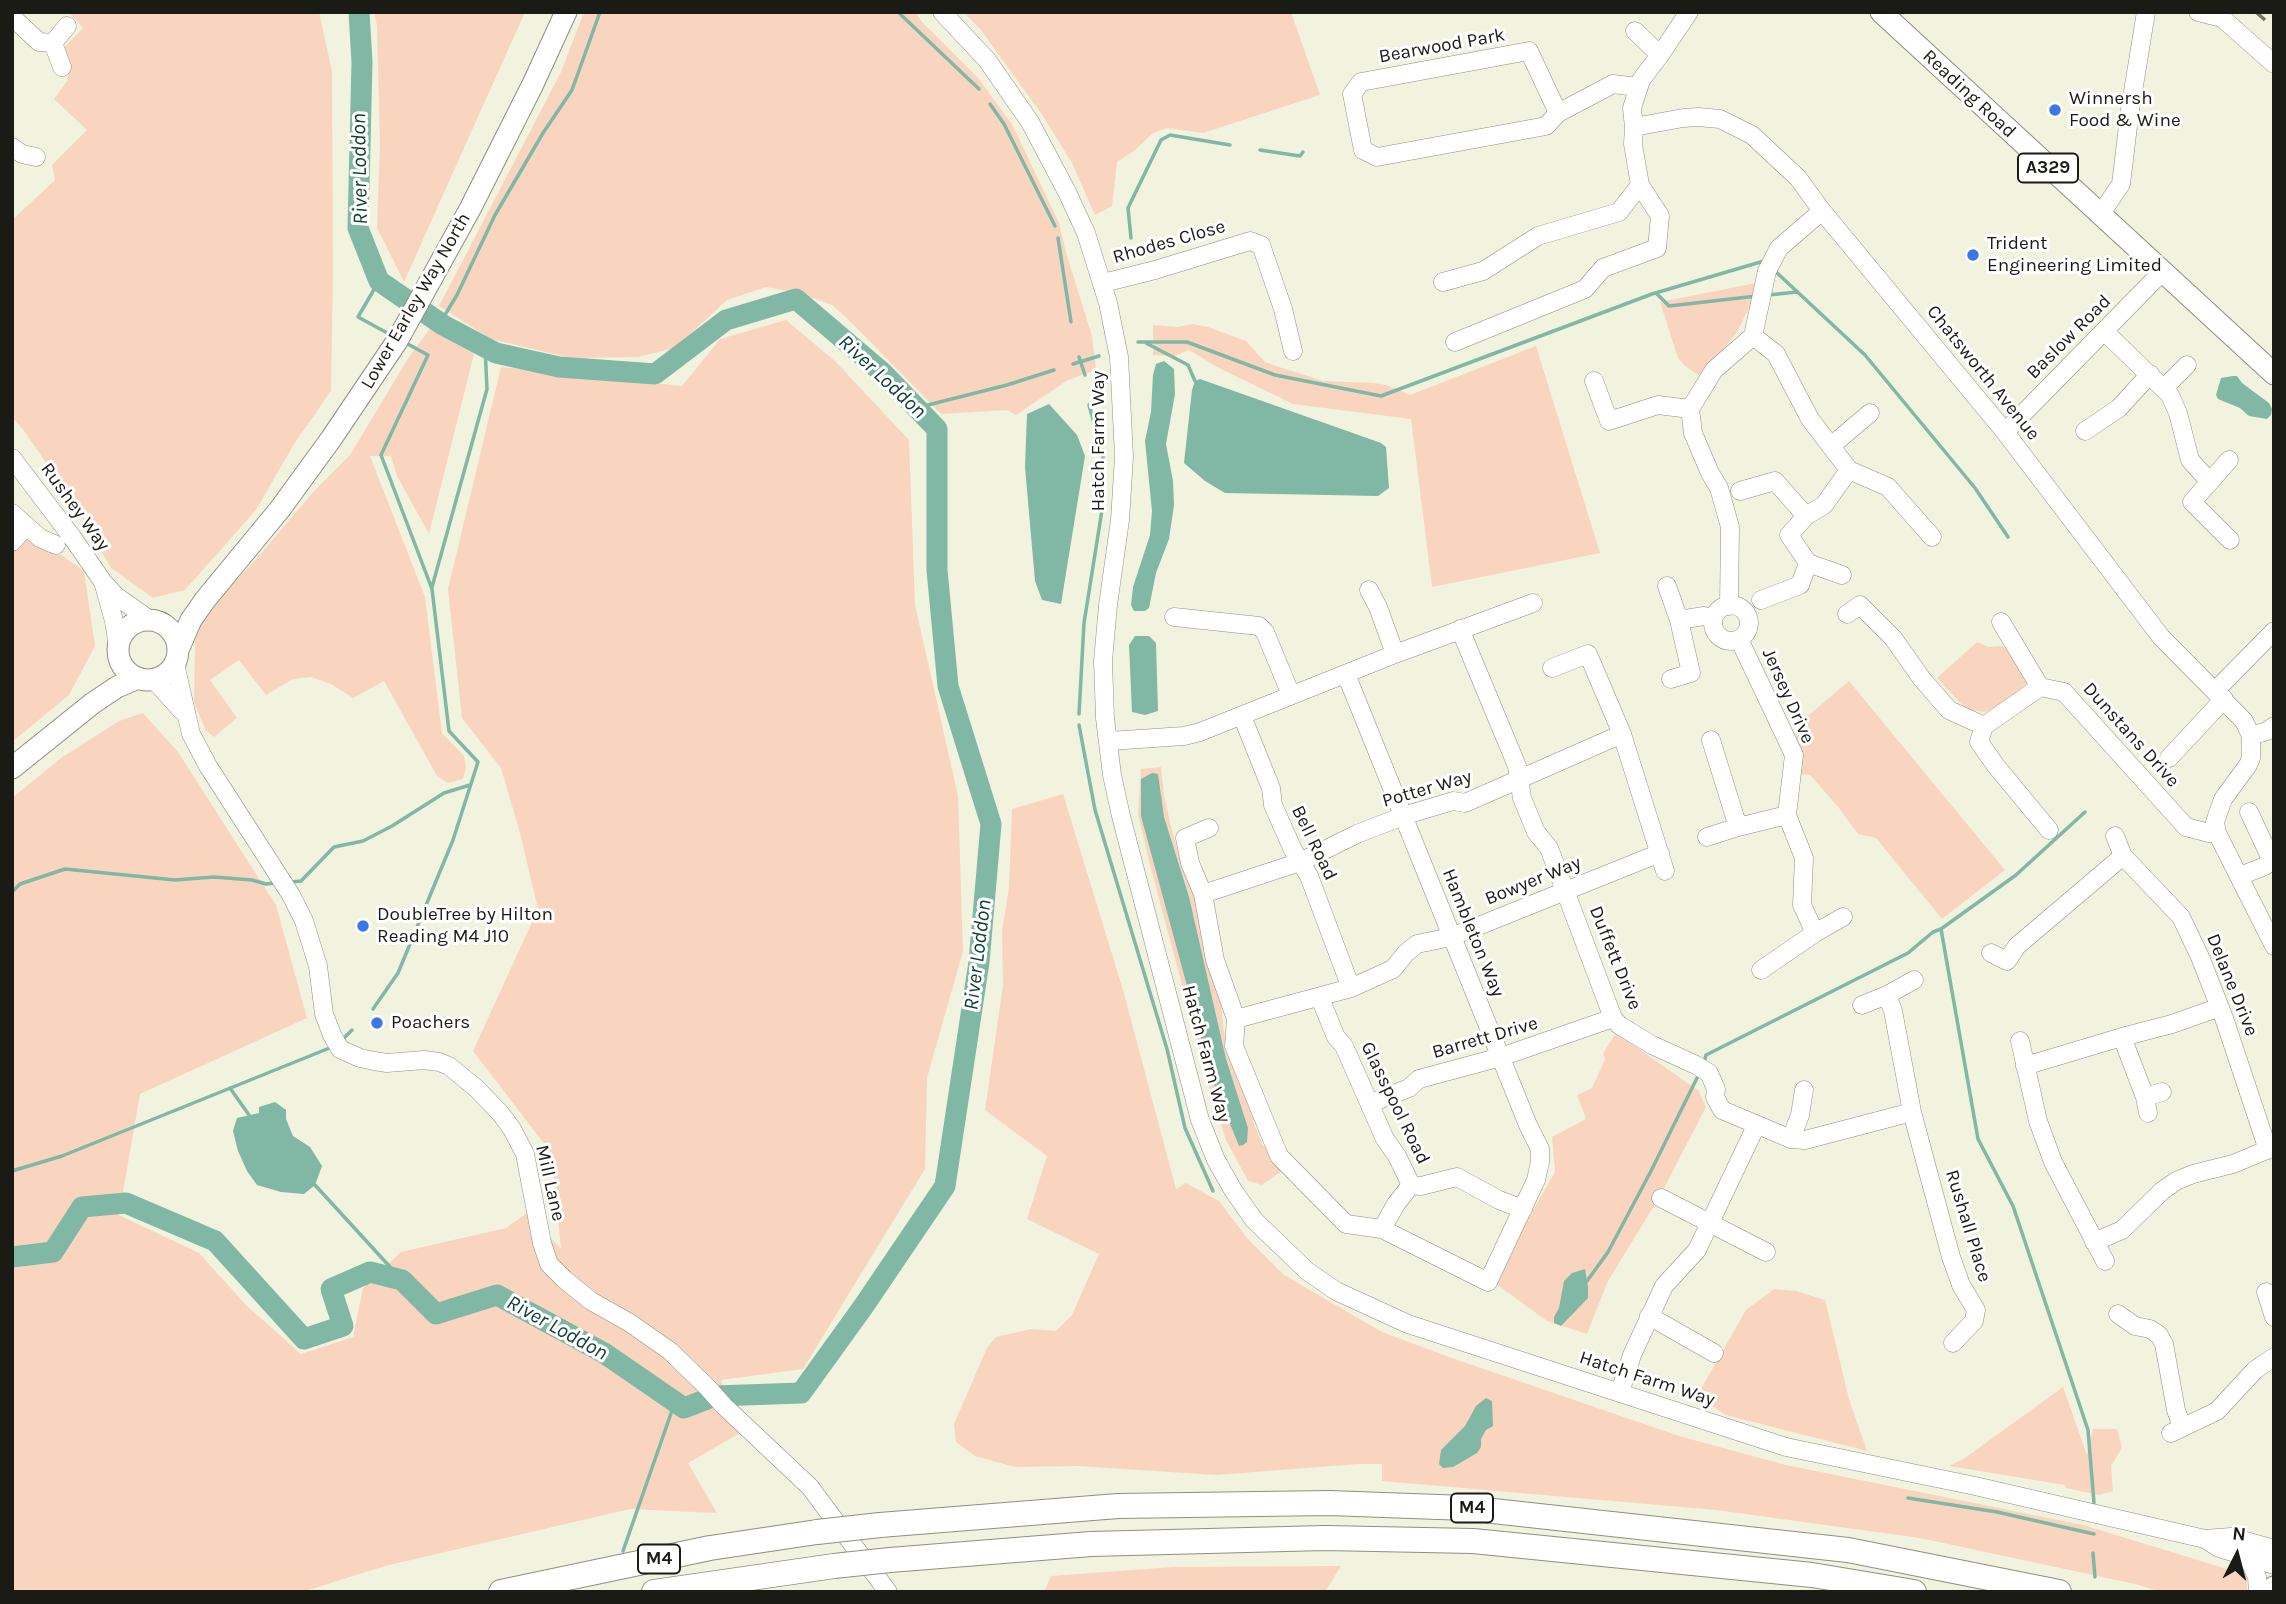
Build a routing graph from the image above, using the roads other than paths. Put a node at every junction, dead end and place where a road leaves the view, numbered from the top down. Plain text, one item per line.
1 (566, 12) edge
2 (942, 12) edge
3 (1689, 12) edge
4 (1881, 12) edge
5 (2146, 12) edge
6 (2198, 12) edge
7 (12, 17) edge
8 (67, 26) dead end
9 (1635, 30) dead end
10 (53, 43) junction
11 (1660, 55) junction
12 (2274, 64) edge
13 (62, 67) dead end
14 (1637, 87) junction
15 (1558, 113) junction
16 (1634, 127) junction
17 (12, 147) edge
18 (36, 157) dead end
19 (1640, 185) junction
20 (1822, 211) junction
21 (2100, 215) junction
22 (2162, 272) junction
23 (1443, 282) dead end
24 (1103, 283) junction
25 (2104, 331) junction
26 (1753, 336) junction
27 (1455, 342) dead end
28 (1293, 351) dead end
29 (2187, 365) dead end
30 (2150, 374) junction
31 (2274, 374) edge
32 (1594, 381) dead end
33 (2164, 388) junction
34 (1690, 409) junction
35 (1870, 414) dead end
36 (2085, 431) dead end
37 (2005, 432) junction
38 (1831, 446) junction
39 (12, 458) edge
40 (2229, 460) dead end
41 (1849, 470) junction
42 (2210, 482) junction
43 (1740, 491) dead end
44 (12, 513) edge
45 (1806, 516) junction
46 (26, 526) junction
47 (1932, 537) dead end
48 (2230, 540) dead end
49 (12, 542) edge
50 (56, 545) dead end
51 (1808, 563) junction
52 (1842, 575) dead end
53 (103, 582) junction
54 (1667, 586) dead end
55 (1369, 590) dead end
56 (205, 600) junction
57 (1761, 600) dead end
58 (1533, 603) dead end
59 (1855, 603) dead end
60 (1729, 606) junction
61 (1174, 617) dead end
62 (1713, 618) junction
63 (1679, 620) junction
64 (155, 621) junction
65 (2001, 622) dead end
66 (1460, 629) junction
67 (2274, 631) edge
68 (1739, 639) junction
69 (119, 653) junction
70 (1395, 654) junction
71 (177, 657) junction
72 (1552, 668) dead end
73 (1346, 674) junction
74 (146, 679) junction
75 (1671, 680) dead end
76 (2040, 687) junction
77 (1291, 695) junction
78 (2220, 695) junction
79 (93, 702) junction
80 (185, 714) junction
81 (1242, 716) junction
82 (1984, 726) junction
83 (2274, 726) edge
84 (1622, 734) junction
85 (2251, 736) junction
86 (1712, 740) dead end
87 (1109, 741) junction
88 (2169, 758) dead end
89 (12, 768) edge
90 (1519, 779) junction
91 (2249, 813) dead end
92 (1787, 815) junction
93 (1403, 816) junction
94 (1738, 827) junction
95 (1209, 828) dead end
96 (2049, 830) dead end
97 (2217, 833) junction
98 (2115, 836) dead end
99 (1707, 837) dead end
100 (1660, 853) junction
101 (2123, 856) junction
102 (1300, 862) junction
103 (1665, 871) dead end
104 (2240, 876) junction
105 (1566, 890) junction
106 (1203, 894) junction
107 (1843, 917) dead end
108 (1815, 933) junction
109 (1451, 936) junction
110 (2274, 946) edge
111 (2002, 963) dead end
112 (1761, 970) dead end
113 (1914, 980) dead end
114 (1351, 988) junction
115 (1887, 995) junction
116 (1320, 998) junction
117 (1862, 1005) dead end
118 (2220, 1007) junction
119 (1613, 1018) junction
120 (1236, 1020) junction
121 (2122, 1037) junction
122 (2020, 1041) dead end
123 (1501, 1057) junction
124 (2025, 1066) junction
125 (1804, 1090) dead end
126 (2152, 1101) dead end
127 (1371, 1103) junction
128 (1912, 1112) junction
129 (1756, 1126) junction
130 (1791, 1139) junction
131 (2271, 1149) edge
132 (1411, 1185) junction
133 (1661, 1198) dead end
134 (1523, 1209) junction
135 (1710, 1223) junction
136 (1382, 1229) junction
137 (2094, 1242) junction
138 (1766, 1252) dead end
139 (2105, 1261) dead end
140 (2266, 1290) edge
141 (2118, 1314) dead end
142 (1649, 1316) junction
143 (2274, 1317) edge
144 (1953, 1343) dead end
145 (1714, 1353) dead end
146 (2274, 1357) edge
147 (1620, 1392) junction
148 (2205, 1539) junction
149 (2274, 1549) edge
150 (2247, 1556) junction
151 (2274, 1565) edge
152 (2274, 1587) edge
153 (501, 1592) edge
154 (654, 1592) edge
155 (888, 1592) edge
156 (1914, 1592) edge
157 (2059, 1592) edge
158 (2258, 1592) edge
159 (2269, 1592) edge

1 - 56 main road, Lower Earley Way North
2 - 24 street, Hatch Farm Way
3 - 11 street
4 - 21 main road, Reading Road / A329
5 - 21 street
6 - 12 street
7 - 10 street
8 - 10 street
9 - 11 street
10 - 13 street
11 - 14 street
14 - 15 street, Bearwood Park
14 - 16 street
15 - 15 street, Bearwood Park
16 - 19 street
16 - 20 street, Chatsworth Avenue
17 - 18 street
19 - 23 street
19 - 27 street
20 - 26 street
20 - 37 street, Chatsworth Avenue
21 - 22 main road, Reading Road / A329
22 - 25 street, Baslow Road
22 - 31 main road, Reading Road / A329
24 - 28 street, Rhodes Close
24 - 87 street, Hatch Farm Way
25 - 30 street
25 - 37 street, Baslow Road
26 - 34 street
26 - 38 street
29 - 33 street
30 - 33 street
30 - 36 street
32 - 34 street
33 - 42 street
34 - 60 street
35 - 38 street
37 - 78 street, Chatsworth Avenue
38 - 41 street
39 - 53 street, Rushey Way
40 - 42 street
41 - 45 street
41 - 47 street
42 - 48 street
43 - 45 street
44 - 46 street
45 - 51 street
46 - 49 street
46 - 50 street
51 - 52 street
51 - 57 street
53 - 64 street, Rushey Way
53 - 69 street, Rushey Way
54 - 63 street
55 - 70 street
56 - 64 main road, Lower Earley Way North
56 - 71 main road, Lower Earley Way North
58 - 66 street
59 - 82 street
60 - 62 street
60 - 68 street, Jersey Drive
61 - 77 street
62 - 63 street
62 - 68 street, Jersey Drive
63 - 75 street
64 - 69 main road
64 - 71 main road
65 - 76 street
66 - 70 street
66 - 90 street, Duffett Drive
67 - 78 street
68 - 92 street, Jersey Drive
69 - 74 main road
69 - 79 main road
70 - 73 street
71 - 74 main road
71 - 80 street, Mill Lane
72 - 84 street
73 - 77 street
73 - 93 street, Hambleton Way
74 - 79 main road
74 - 80 street, Mill Lane
76 - 82 street
76 - 97 street, Dunstans Drive
77 - 81 street
78 - 85 street, Chatsworth Avenue
78 - 88 street
79 - 89 main road
80 - 155 street, Mill Lane
81 - 87 street
81 - 102 street, Bell Road
82 - 96 street
83 - 85 street
84 - 90 street, Potter Way
84 - 100 street
85 - 97 street
86 - 94 street
87 - 147 street, Hatch Farm Way
90 - 93 street, Potter Way
90 - 105 street, Duffett Drive
91 - 104 street
92 - 94 street
92 - 108 street, Jersey Drive
93 - 102 street, Potter Way
93 - 109 street, Hambleton Way
94 - 99 street
95 - 106 street
97 - 104 street
98 - 101 street, Delane Drive
100 - 103 street
100 - 105 street, Bowyer Way
101 - 111 street
101 - 118 street, Delane Drive
102 - 106 street, Potter Way
102 - 114 street, Bell Road
104 - 110 street
105 - 109 street, Bowyer Way
105 - 119 street, Duffett Drive
106 - 120 street
107 - 108 street
108 - 112 street
109 - 114 street, Bowyer Way
109 - 123 street, Hambleton Way
113 - 115 street
114 - 116 street
115 - 117 street
115 - 128 street
116 - 120 street
116 - 127 street, Glasspool Road
118 - 121 street
118 - 131 street, Delane Drive
119 - 123 street, Barrett Drive
119 - 129 street, Duffett Drive
120 - 136 street
121 - 124 street
121 - 126 street
122 - 124 street
123 - 127 street, Barrett Drive
123 - 134 street, Hambleton Way
124 - 137 street
125 - 130 street
127 - 132 street, Glasspool Road
128 - 130 street, Duffett Drive
128 - 144 street, Rushall Place
129 - 130 street, Duffett Drive
129 - 135 street
131 - 137 street
132 - 134 street
132 - 136 street, Glasspool Road
133 - 135 street
134 - 136 street, Hambleton Way
135 - 138 street
135 - 142 street
137 - 139 street
140 - 143 street
141 - 146 street
142 - 145 street
142 - 147 street
147 - 148 street, Hatch Farm Way
148 - 149 street, Hatch Farm Way
148 - 150 street, Hatch Farm Way
150 - 151 street, Hatch Farm Way
150 - 158 street
152 - 159 main road
153 - 157 highway, M4, bridge
154 - 156 highway, M4, bridge

